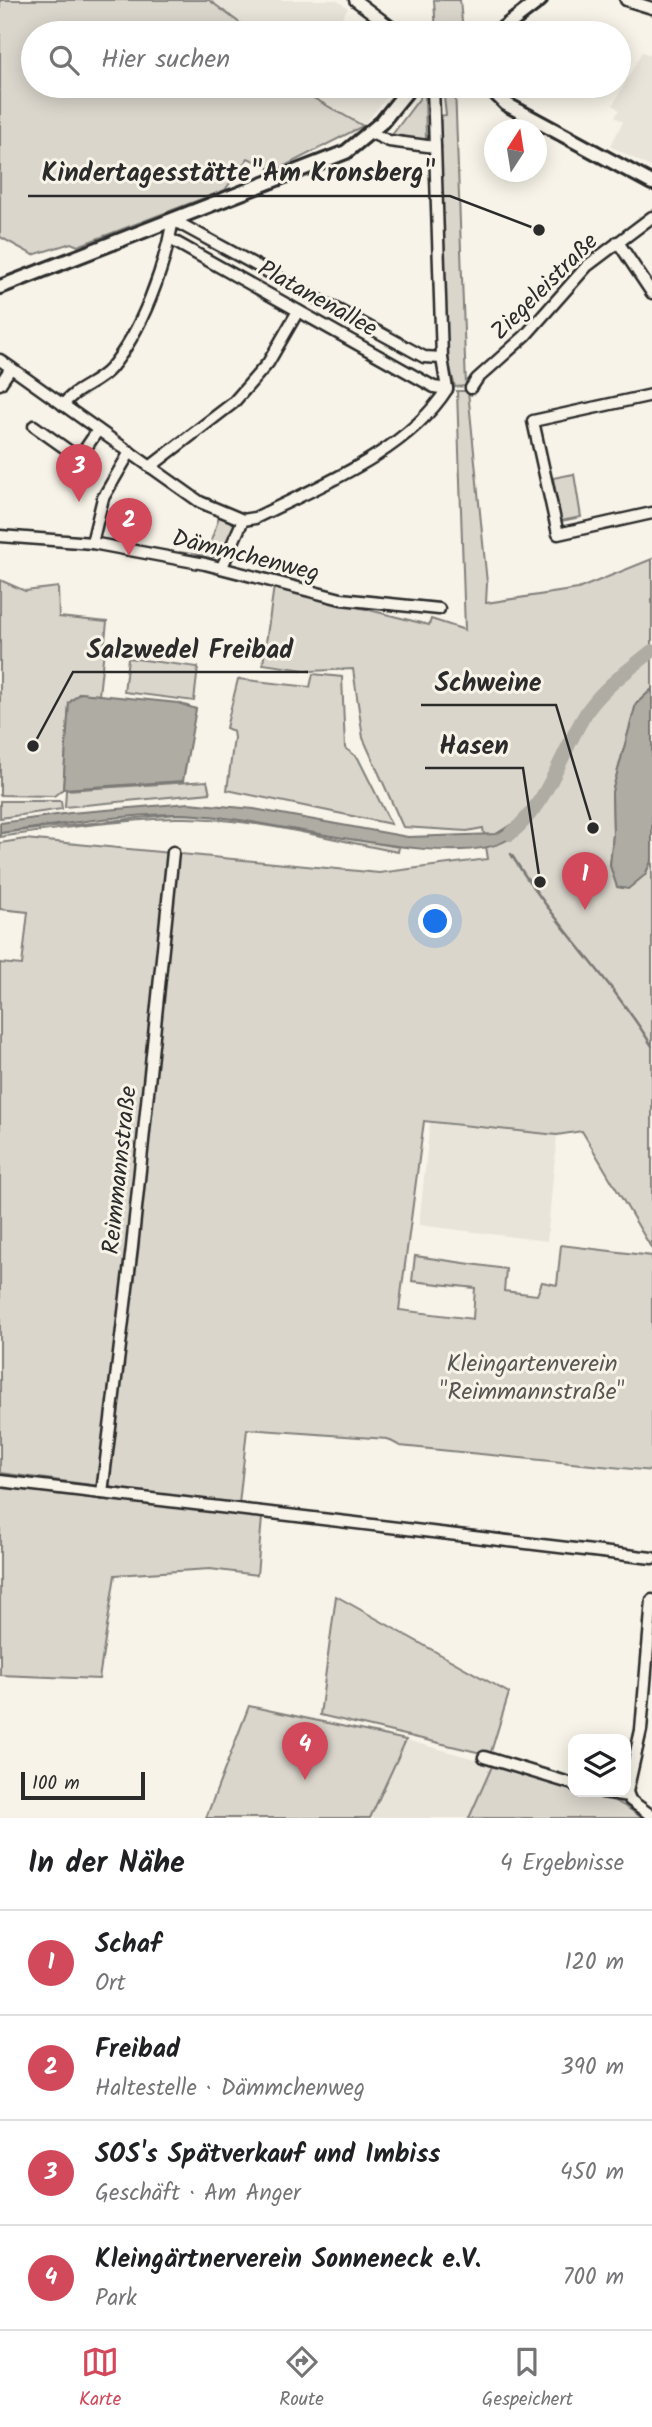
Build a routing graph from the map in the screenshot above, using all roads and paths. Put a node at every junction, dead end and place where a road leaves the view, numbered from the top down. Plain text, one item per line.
1 (355, 0) edge
2 (540, 0) edge
3 (626, 0) edge
4 (652, 8) edge
5 (383, 21) edge
6 (513, 21) edge
7 (401, 98) edge
8 (433, 98) edge
9 (500, 98) edge
10 (371, 133) junction
11 (435, 147) junction
12 (652, 183) edge
13 (652, 217) edge
14 (173, 220) junction
15 (170, 239) junction
16 (618, 242) junction
17 (0, 287) edge
18 (652, 293) edge
19 (298, 311) junction
20 (442, 358) junction
21 (0, 360) edge
22 (11, 368) junction
23 (0, 384) edge
24 (471, 388) dead end
25 (447, 389) junction
26 (652, 395) edge
27 (63, 405) junction
28 (34, 426) dead end
29 (98, 430) junction
30 (130, 452) junction
31 (150, 467) junction
32 (652, 513) edge
33 (243, 520) junction
34 (0, 536) edge
35 (92, 543) junction
36 (222, 567) junction
37 (439, 609) dead end
38 (173, 852) dead end
39 (0, 1481) edge
40 (102, 1493) junction
41 (652, 1558) edge
42 (652, 1600) edge
43 (484, 1757) dead end
44 (631, 1769) edge
45 (568, 1782) edge
46 (629, 1797) edge
47 (652, 1816) edge

1 - 5 street
2 - 6 street
3 - 4 street
7 - 10 street
8 - 11 street
9 - 12 street
10 - 11 street
10 - 14 street
11 - 20 street
13 - 16 street, Ziegeleistraße
14 - 15 street
14 - 17 street
14 - 20 street, Platanenallee
15 - 19 street, Platanenallee
15 - 27 street
16 - 18 street
16 - 24 street, Ziegeleistraße
19 - 25 street, Platanenallee
19 - 31 street
20 - 25 street
21 - 22 street
22 - 23 street
22 - 27 street
25 - 33 street
26 - 32 street
27 - 29 street
28 - 29 street
29 - 30 street
30 - 31 street
30 - 35 street
31 - 33 street
33 - 36 street
34 - 35 street, Dämmchenweg
35 - 36 street, Dämmchenweg
36 - 37 street, Dämmchenweg
38 - 40 street, Reimmannstraße
39 - 40 street
40 - 41 street
42 - 44 street
43 - 45 street
46 - 47 street

